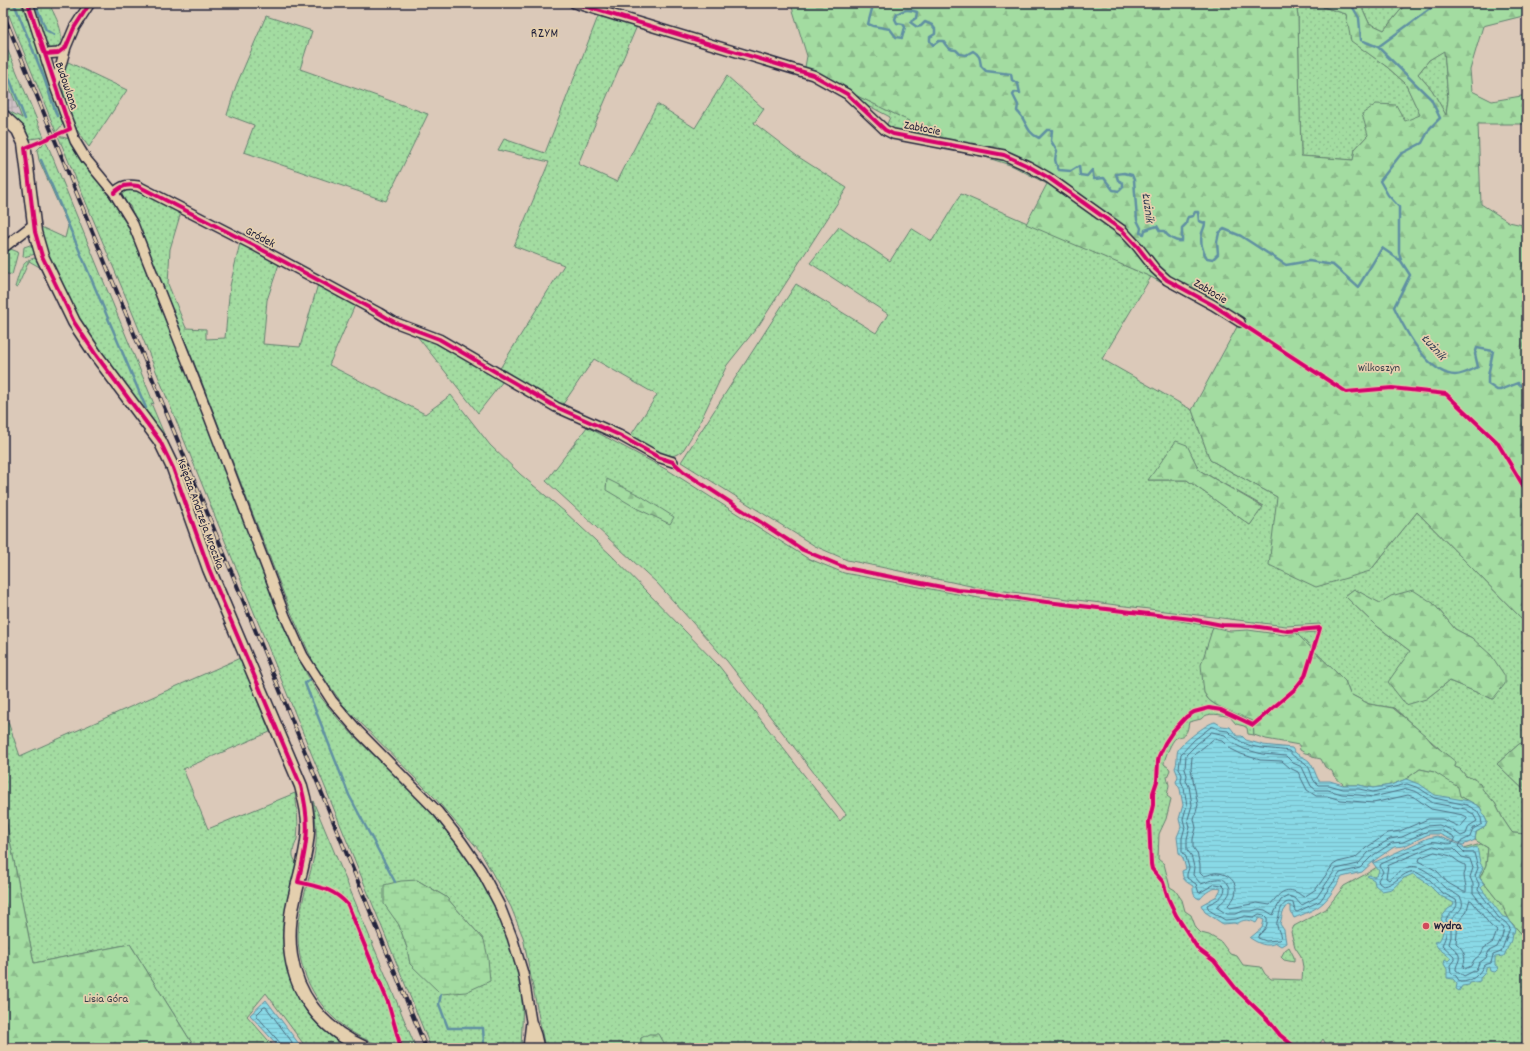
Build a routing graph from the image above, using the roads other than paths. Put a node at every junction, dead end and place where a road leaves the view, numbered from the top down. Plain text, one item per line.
1 (28, 3) edge
2 (90, 3) edge
3 (574, 3) edge
4 (66, 47) junction
5 (45, 54) junction
6 (54, 84) junction
7 (3, 116) edge
8 (114, 193) junction
9 (34, 224) junction
10 (3, 248) edge
11 (1240, 322) dead end
12 (674, 462) dead end
13 (531, 1021) junction
14 (365, 1048) edge
15 (528, 1048) edge
16 (538, 1048) edge

1 - 5 street, Budowlana
2 - 4 street
3 - 11 street, Zabłocie
4 - 5 street
4 - 6 street
5 - 6 street, Budowlana
6 - 8 street, Budowlana
7 - 9 street, Księdza Andrzeja Mroczka
8 - 12 street, Gródek
8 - 13 street
9 - 10 street
9 - 14 street, Księdza Andrzeja Mroczka
13 - 15 street
13 - 16 street

